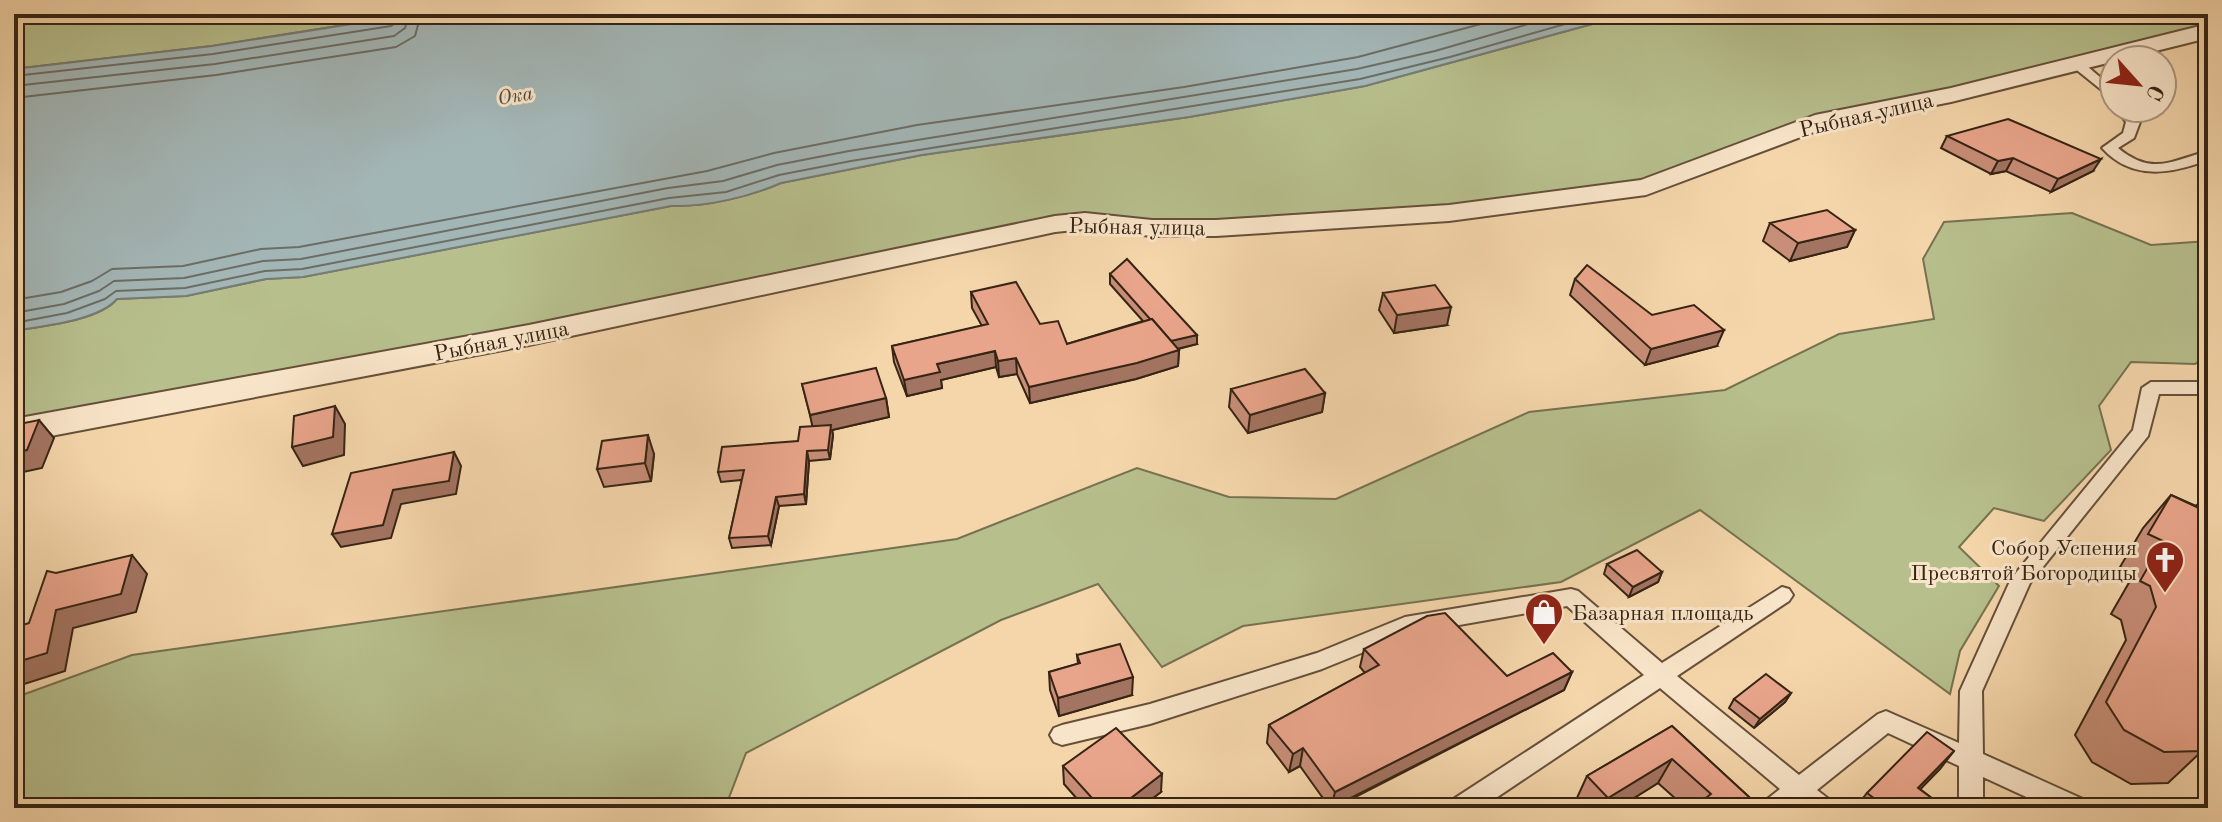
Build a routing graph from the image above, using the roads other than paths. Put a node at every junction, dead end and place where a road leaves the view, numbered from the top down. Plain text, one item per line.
1 (2208, 31) edge
2 (2077, 64) junction
3 (2098, 80) edge
4 (2132, 124) edge
5 (2208, 155) edge
6 (2208, 388) edge
7 (14, 431) edge
8 (1782, 595) dead end
9 (1662, 677) junction
10 (1062, 735) dead end
11 (1971, 759) junction
12 (1798, 789) junction
13 (1461, 808) edge
14 (1775, 808) edge
15 (1821, 808) edge
16 (1971, 808) edge
17 (2076, 808) edge

1 - 2 street, Рыбная улица
2 - 3 lane
2 - 7 street, Рыбная улица
4 - 5 lane
6 - 11 lane
8 - 9 lane
9 - 10 lane
9 - 12 lane
9 - 13 lane
11 - 12 lane
11 - 16 lane
11 - 17 lane
12 - 14 lane
12 - 15 lane

